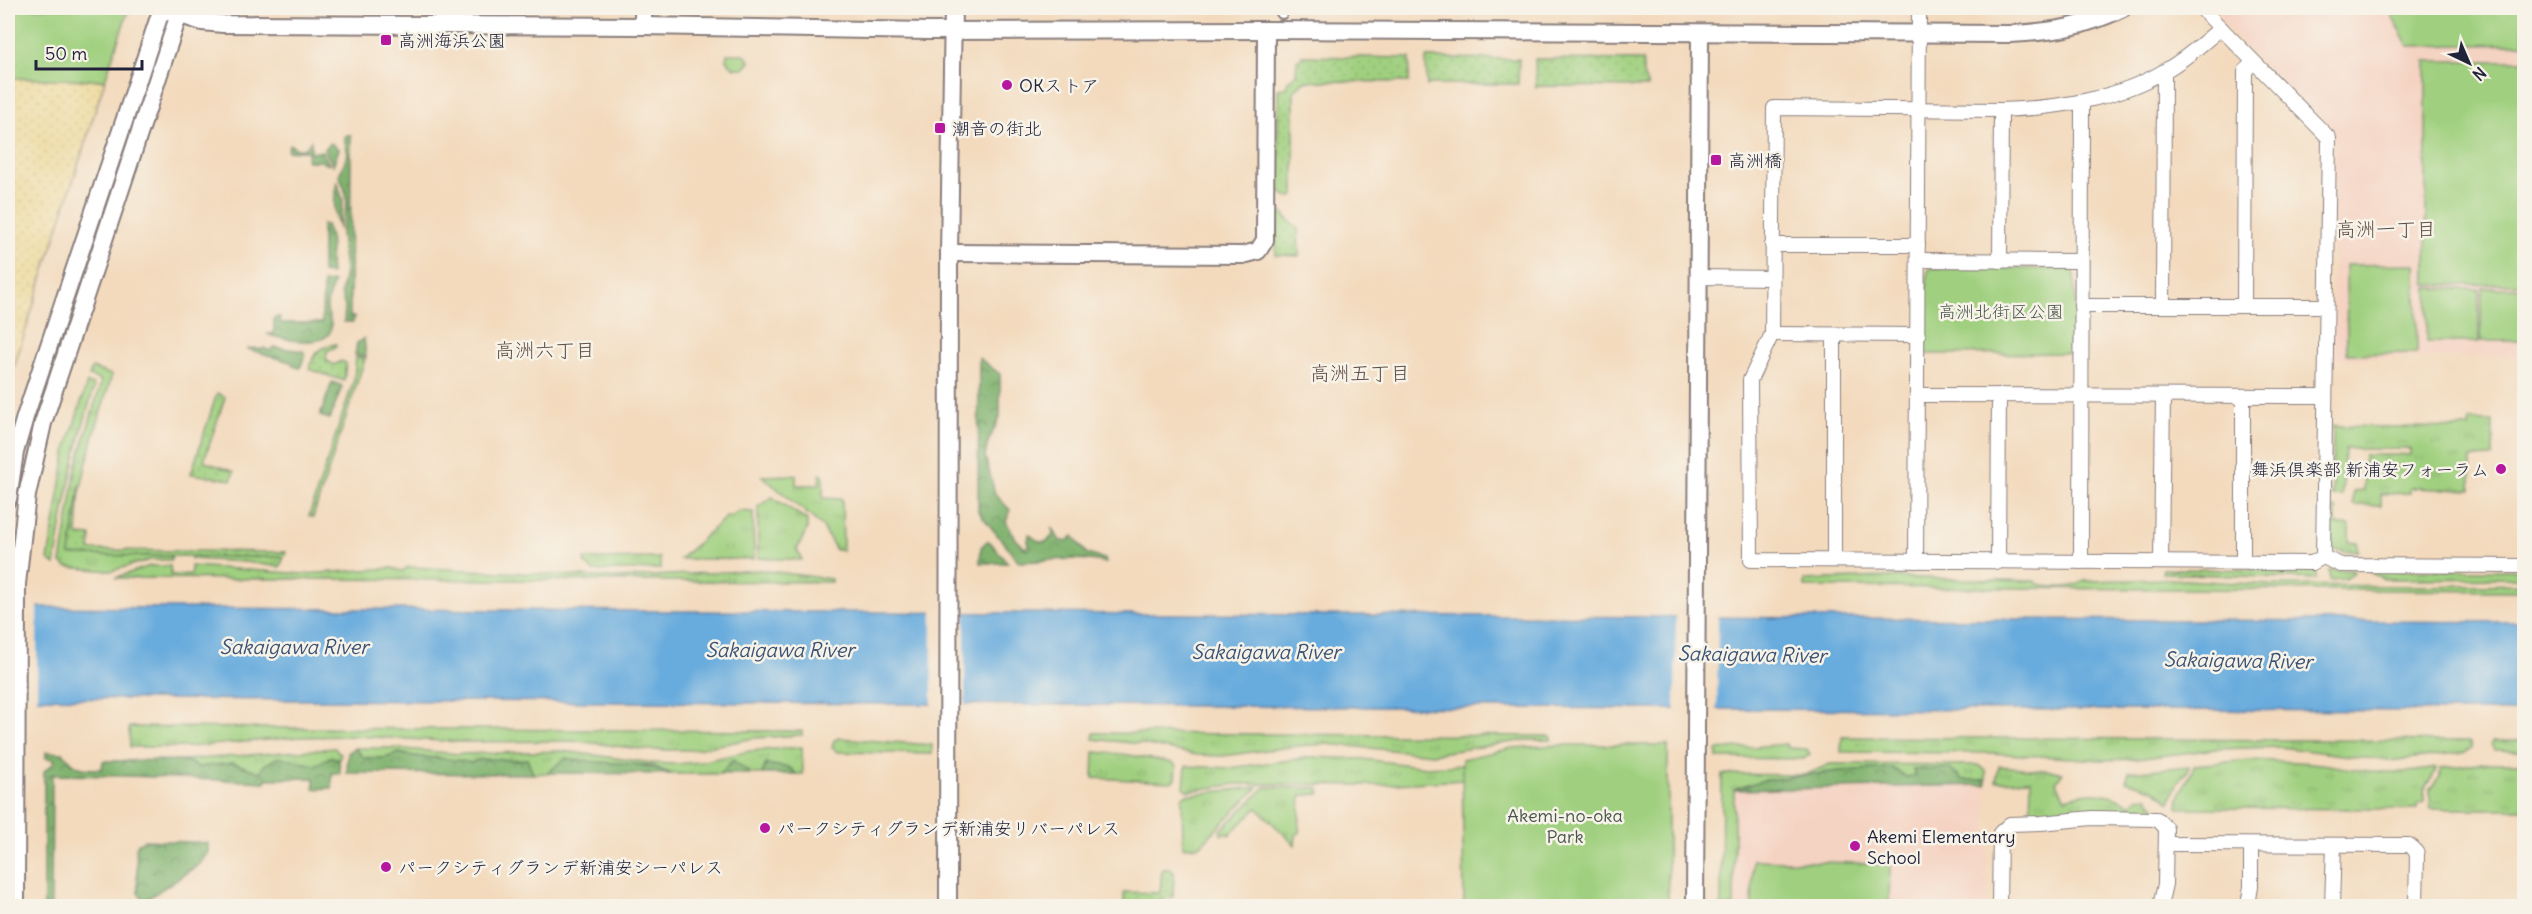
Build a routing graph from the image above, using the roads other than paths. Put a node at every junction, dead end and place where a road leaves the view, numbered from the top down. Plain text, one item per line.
1 (162, 8) edge
2 (643, 8) edge
3 (953, 8) edge
4 (1919, 8) edge
5 (2123, 8) edge
6 (2200, 8) edge
7 (180, 11) edge
8 (643, 26) junction
9 (2221, 28) junction
10 (1266, 30) junction
11 (952, 31) junction
12 (1700, 33) junction
13 (1918, 33) junction
14 (2253, 62) junction
15 (2164, 71) junction
16 (2082, 102) junction
17 (1918, 108) junction
18 (2001, 110) junction
19 (1772, 245) junction
20 (1918, 245) junction
21 (950, 252) junction
22 (1918, 260) junction
23 (2000, 261) junction
24 (2081, 261) junction
25 (1698, 277) junction
26 (1772, 278) junction
27 (2081, 306) junction
28 (2163, 306) junction
29 (2244, 306) junction
30 (2325, 306) junction
31 (1772, 334) junction
32 (1834, 335) junction
33 (1918, 335) junction
34 (1917, 395) junction
35 (2000, 395) junction
36 (2081, 396) junction
37 (2163, 396) junction
38 (2325, 396) junction
39 (2243, 397) junction
40 (8, 499) edge
41 (2323, 557) junction
42 (1834, 560) junction
43 (1916, 561) junction
44 (1998, 562) junction
45 (2081, 562) junction
46 (2161, 562) junction
47 (2243, 562) junction
48 (2524, 566) edge
49 (2166, 844) junction
50 (2251, 845) junction
51 (2334, 845) junction
52 (16, 906) edge
53 (948, 906) edge
54 (1695, 906) edge
55 (1999, 906) edge
56 (2160, 906) edge
57 (2248, 906) edge
58 (2332, 906) edge
59 (2416, 906) edge

1 - 7 street
1 - 40 street
2 - 8 street
3 - 11 street
4 - 13 street
5 - 13 street
6 - 9 street
7 - 8 street
7 - 52 street
8 - 11 street
9 - 14 street
9 - 15 street
10 - 11 street
10 - 12 street
10 - 21 street
11 - 21 street
12 - 13 street
12 - 25 street
13 - 17 street
14 - 29 street
14 - 30 street
15 - 16 street
15 - 28 street
16 - 18 street
16 - 24 street
17 - 18 street
17 - 19 street
17 - 20 street
18 - 23 street
19 - 20 street
19 - 26 street
20 - 22 street
21 - 53 street
22 - 23 street
22 - 33 street
23 - 24 street
24 - 27 street
25 - 26 street
25 - 54 street
26 - 31 street
27 - 28 street
27 - 36 street
28 - 29 street
29 - 30 street
30 - 38 street
31 - 32 street
31 - 42 street
32 - 33 street
32 - 42 street
33 - 34 street
34 - 35 street
34 - 43 street
35 - 36 street
35 - 44 street
36 - 37 street
36 - 45 street
37 - 39 street
37 - 46 street
38 - 39 street
38 - 41 street
39 - 47 street
41 - 47 street
41 - 48 street
42 - 43 street
43 - 44 street
44 - 45 street
45 - 46 street
46 - 47 street
49 - 50 street
49 - 55 street
49 - 56 street
50 - 51 street
50 - 57 street
51 - 58 street
51 - 59 street

